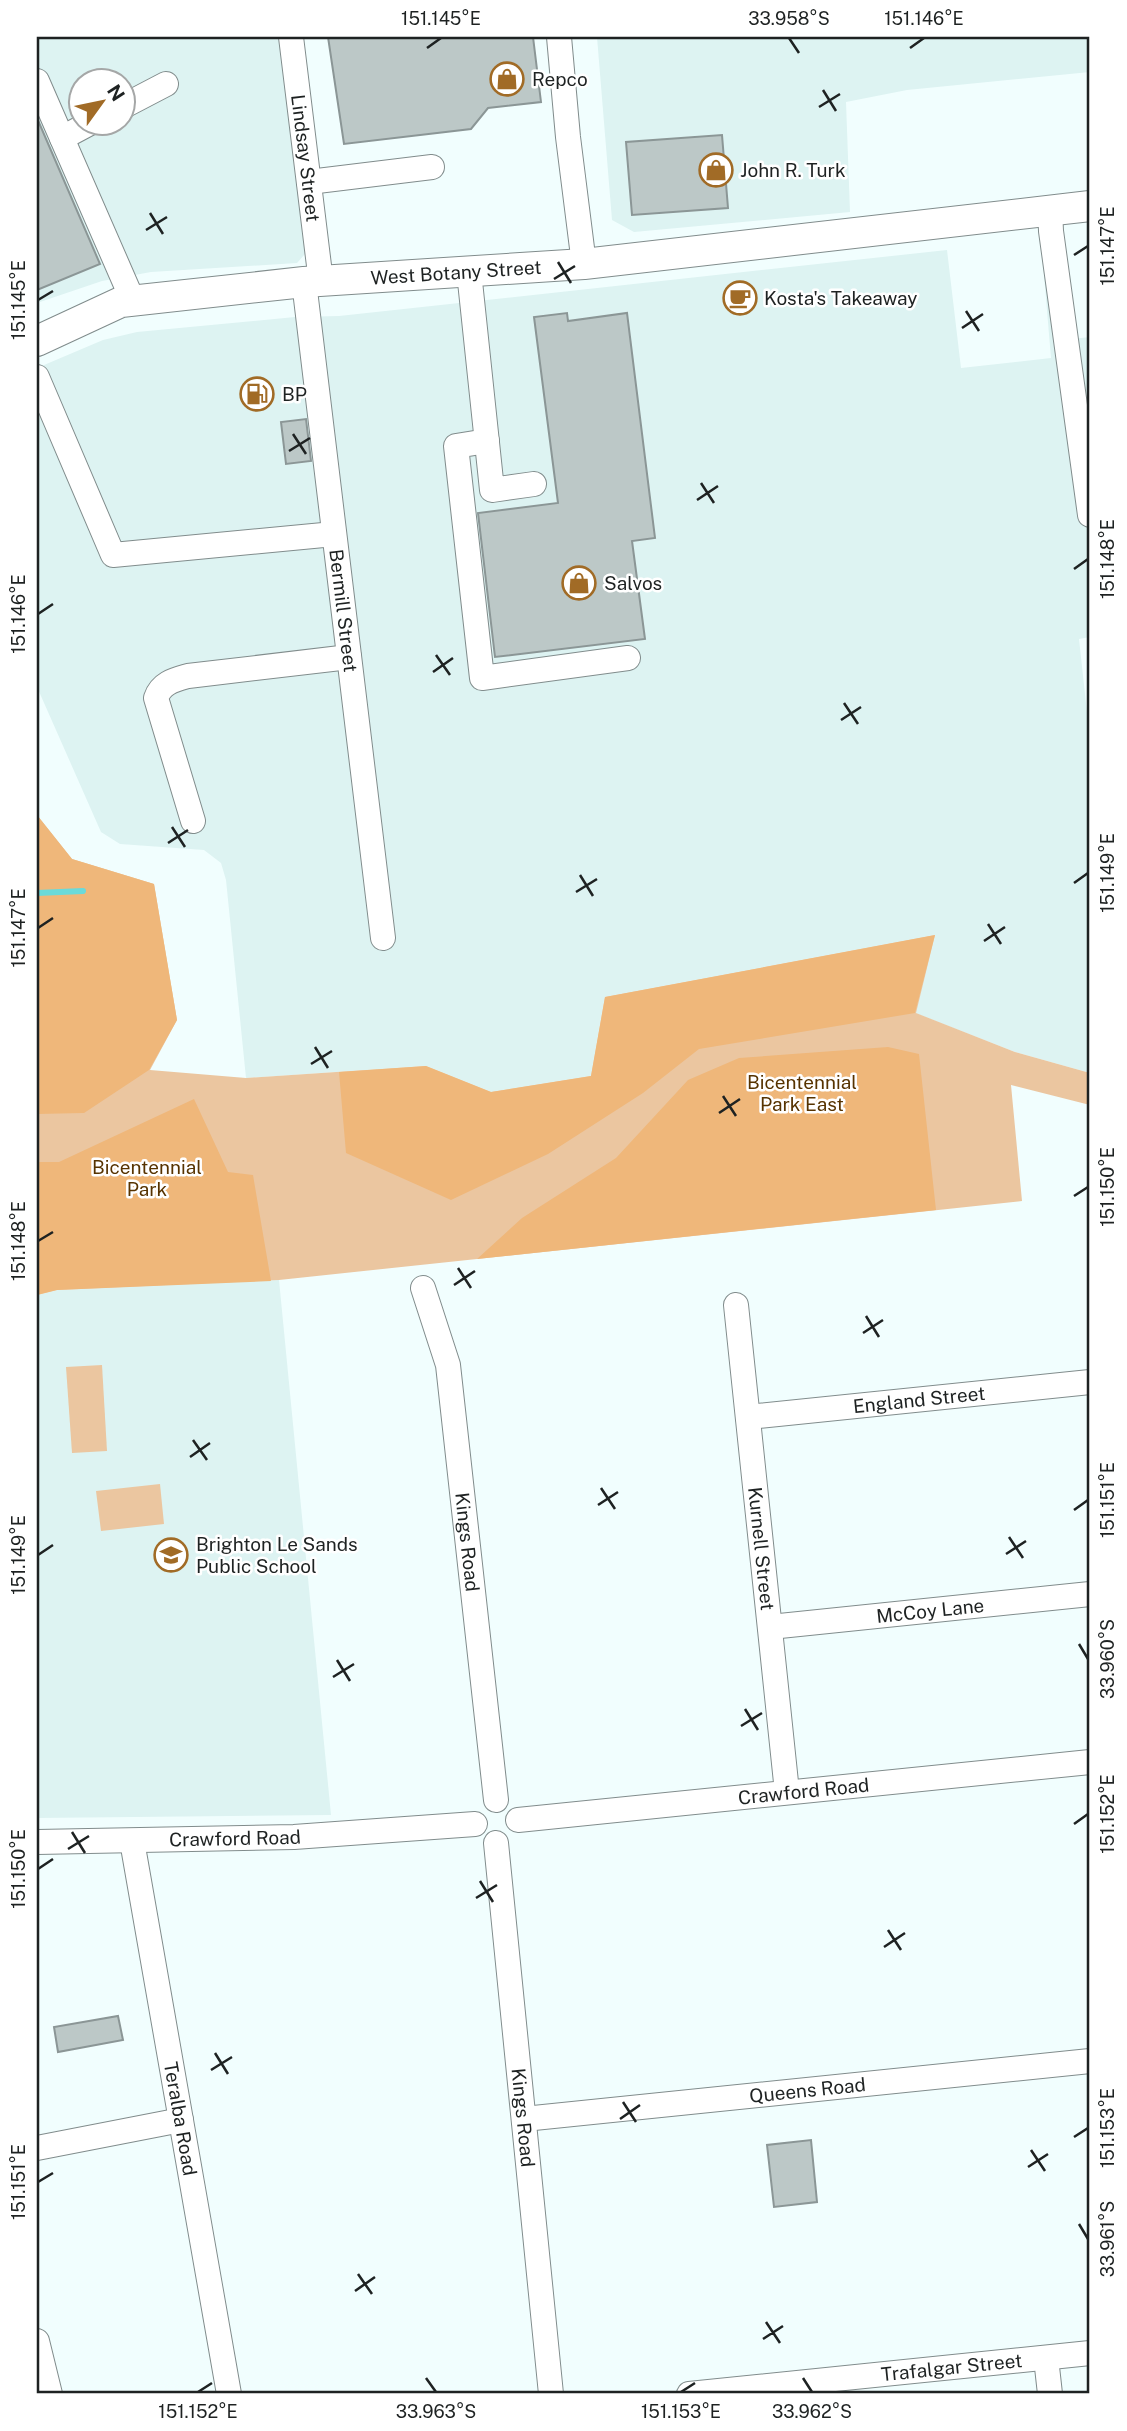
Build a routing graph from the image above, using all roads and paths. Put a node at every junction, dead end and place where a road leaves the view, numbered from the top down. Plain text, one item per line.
1 (291, 37) edge
2 (559, 37) edge
3 (37, 81) edge
4 (166, 85) dead end
5 (136, 100) edge
6 (51, 130) edge
7 (432, 167) dead end
8 (309, 182) junction
9 (1090, 206) edge
10 (1050, 211) junction
11 (584, 264) junction
12 (469, 272) junction
13 (313, 282) junction
14 (133, 301) junction
15 (37, 341) edge
16 (37, 377) edge
17 (487, 441) junction
18 (534, 484) dead end
19 (1090, 515) edge
20 (334, 534) junction
21 (349, 657) junction
22 (628, 658) dead end
23 (194, 821) dead end
24 (383, 938) dead end
25 (423, 1288) dead end
26 (736, 1305) dead end
27 (1090, 1382) edge
28 (748, 1417) junction
29 (1090, 1594) edge
30 (770, 1627) junction
31 (1090, 1762) edge
32 (787, 1792) junction
33 (496, 1800) junction
34 (518, 1820) junction
35 (475, 1824) junction
36 (132, 1841) junction
37 (37, 1842) edge
38 (496, 1843) junction
39 (1090, 2061) edge
40 (524, 2119) junction
41 (181, 2120) junction
42 (37, 2148) edge
43 (37, 2341) edge
44 (1090, 2353) edge
45 (1046, 2358) junction
46 (50, 2394) edge
47 (229, 2394) edge
48 (551, 2394) edge
49 (689, 2394) edge
50 (1050, 2394) edge

1 - 8 street, Lindsay Street
2 - 11 street
3 - 6 street
4 - 5 street
6 - 14 street
7 - 8 street
8 - 13 street, Lindsay Street
9 - 10 main road, West Botany Street
10 - 11 main road, West Botany Street
10 - 19 street
11 - 12 main road, West Botany Street
12 - 13 main road, West Botany Street
12 - 17 street
13 - 14 main road, West Botany Street
13 - 20 street, Bermill Street
14 - 15 main road, West Botany Street
16 - 20 street
17 - 18 street
17 - 22 street
20 - 21 street, Bermill Street
21 - 23 street
21 - 24 street, Bermill Street
25 - 33 street, Kings Road
26 - 28 street, Kurnell Street
27 - 28 street, England Street
28 - 30 street, Kurnell Street
29 - 30 street, McCoy Lane
30 - 32 street, Kurnell Street
31 - 32 street, Crawford Road
32 - 34 street, Crawford Road
33 - 34 street
33 - 35 street
34 - 38 street
35 - 36 street, Crawford Road
35 - 38 street
36 - 37 street, Crawford Road
36 - 41 street, Teralba Road
38 - 40 street, Kings Road
39 - 40 street, Queens Road
40 - 48 street, Kings Road
41 - 42 street
41 - 47 street, Teralba Road
43 - 46 street
44 - 45 street, Trafalgar Street
45 - 49 street, Trafalgar Street
45 - 50 street

